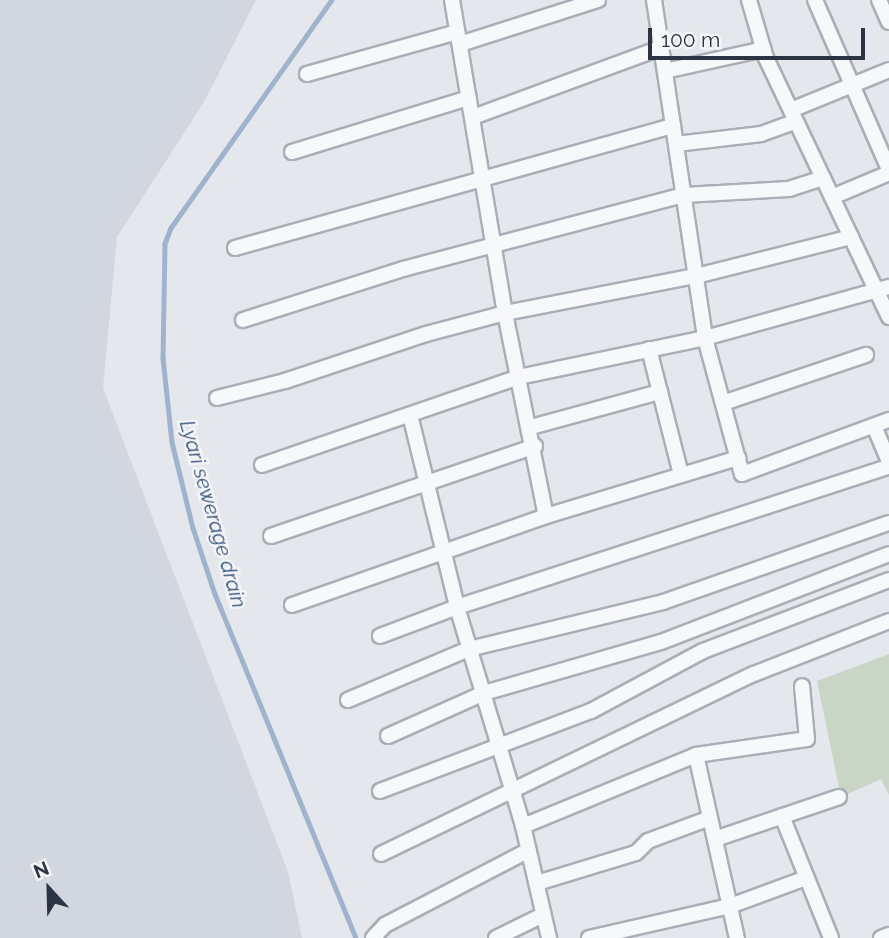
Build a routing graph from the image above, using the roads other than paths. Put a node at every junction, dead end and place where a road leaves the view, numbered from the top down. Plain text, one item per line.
1 (452, 0) edge
2 (598, 0) edge
3 (654, 0) edge
4 (749, 0) edge
5 (815, 0) edge
6 (879, 0) edge
7 (889, 22) edge
8 (458, 38) junction
9 (661, 48) junction
10 (764, 49) junction
11 (889, 70) edge
12 (665, 71) junction
13 (307, 74) dead end
14 (852, 85) junction
15 (469, 97) junction
16 (794, 115) junction
17 (473, 117) junction
18 (673, 126) junction
19 (676, 144) junction
20 (292, 152) dead end
21 (889, 171) edge
22 (823, 178) junction
23 (482, 180) junction
24 (684, 195) junction
25 (832, 197) junction
26 (851, 237) junction
27 (494, 244) junction
28 (235, 248) dead end
29 (696, 276) junction
30 (883, 289) edge
31 (505, 313) junction
32 (889, 317) edge
33 (243, 320) dead end
34 (705, 338) junction
35 (649, 349) junction
36 (866, 355) dead end
37 (519, 377) junction
38 (660, 392) junction
39 (218, 398) dead end
40 (723, 404) junction
41 (410, 415) junction
42 (889, 421) edge
43 (874, 426) junction
44 (531, 427) junction
45 (535, 446) junction
46 (738, 458) junction
47 (889, 464) edge
48 (262, 465) dead end
49 (681, 475) junction
50 (427, 482) junction
51 (546, 516) junction
52 (889, 523) edge
53 (271, 536) dead end
54 (443, 553) junction
55 (889, 554) edge
56 (889, 580) edge
57 (292, 605) dead end
58 (457, 607) junction
59 (889, 621) edge
60 (380, 636) dead end
61 (469, 649) junction
62 (802, 686) dead end
63 (484, 694) junction
64 (348, 700) dead end
65 (388, 736) dead end
66 (498, 747) junction
67 (696, 755) junction
68 (511, 790) junction
69 (380, 792) dead end
70 (839, 797) dead end
71 (782, 816) junction
72 (710, 818) junction
73 (523, 826) junction
74 (715, 839) junction
75 (529, 850) junction
76 (381, 854) dead end
77 (806, 877) junction
78 (537, 883) junction
79 (730, 906) junction
80 (543, 915) junction
81 (889, 935) edge
82 (373, 938) edge
83 (496, 938) edge
84 (549, 938) edge
85 (589, 938) edge
86 (737, 938) edge
87 (831, 938) edge
88 (881, 938) edge

1 - 8 street
2 - 8 street
3 - 9 street
4 - 10 street
5 - 14 street
6 - 7 street
8 - 13 street
8 - 15 street
9 - 12 street
9 - 17 street
10 - 12 street
10 - 16 street
11 - 14 street
12 - 18 street
14 - 16 street
14 - 21 street
15 - 17 street
15 - 20 street
16 - 19 street
16 - 22 street
17 - 23 street
18 - 19 street
18 - 23 street
19 - 24 street
21 - 25 street
22 - 24 street
22 - 25 street
23 - 27 street
23 - 28 street
24 - 27 street
24 - 29 street
25 - 26 street
26 - 29 street
26 - 30 street
27 - 31 street
27 - 33 street
29 - 31 street
29 - 34 street
30 - 32 street
30 - 34 street
31 - 37 street
31 - 39 street
34 - 35 street
34 - 40 street
35 - 37 street
35 - 38 street
36 - 40 street
37 - 41 street
37 - 44 street
38 - 44 street
38 - 49 street
40 - 46 street
41 - 48 street
41 - 50 street
42 - 43 street
43 - 46 street
43 - 47 street
44 - 45 street
45 - 50 street
45 - 51 street
46 - 49 street
47 - 58 street
49 - 51 street
50 - 53 street
50 - 54 street
51 - 54 street
52 - 61 street
54 - 57 street
54 - 58 street
55 - 63 street
56 - 66 street
58 - 60 street
58 - 61 street
59 - 68 street
61 - 63 street
61 - 64 street
62 - 67 street
63 - 65 street
63 - 66 street
66 - 68 street
66 - 69 street
67 - 72 street
67 - 73 street
68 - 73 street
68 - 76 street
70 - 71 street
71 - 74 street
71 - 77 street
72 - 74 street
72 - 78 street
73 - 75 street
74 - 79 street
75 - 78 street
75 - 82 street
77 - 79 street
77 - 87 street
78 - 80 street
79 - 85 street
79 - 86 street
80 - 83 street
80 - 84 street
81 - 88 street

